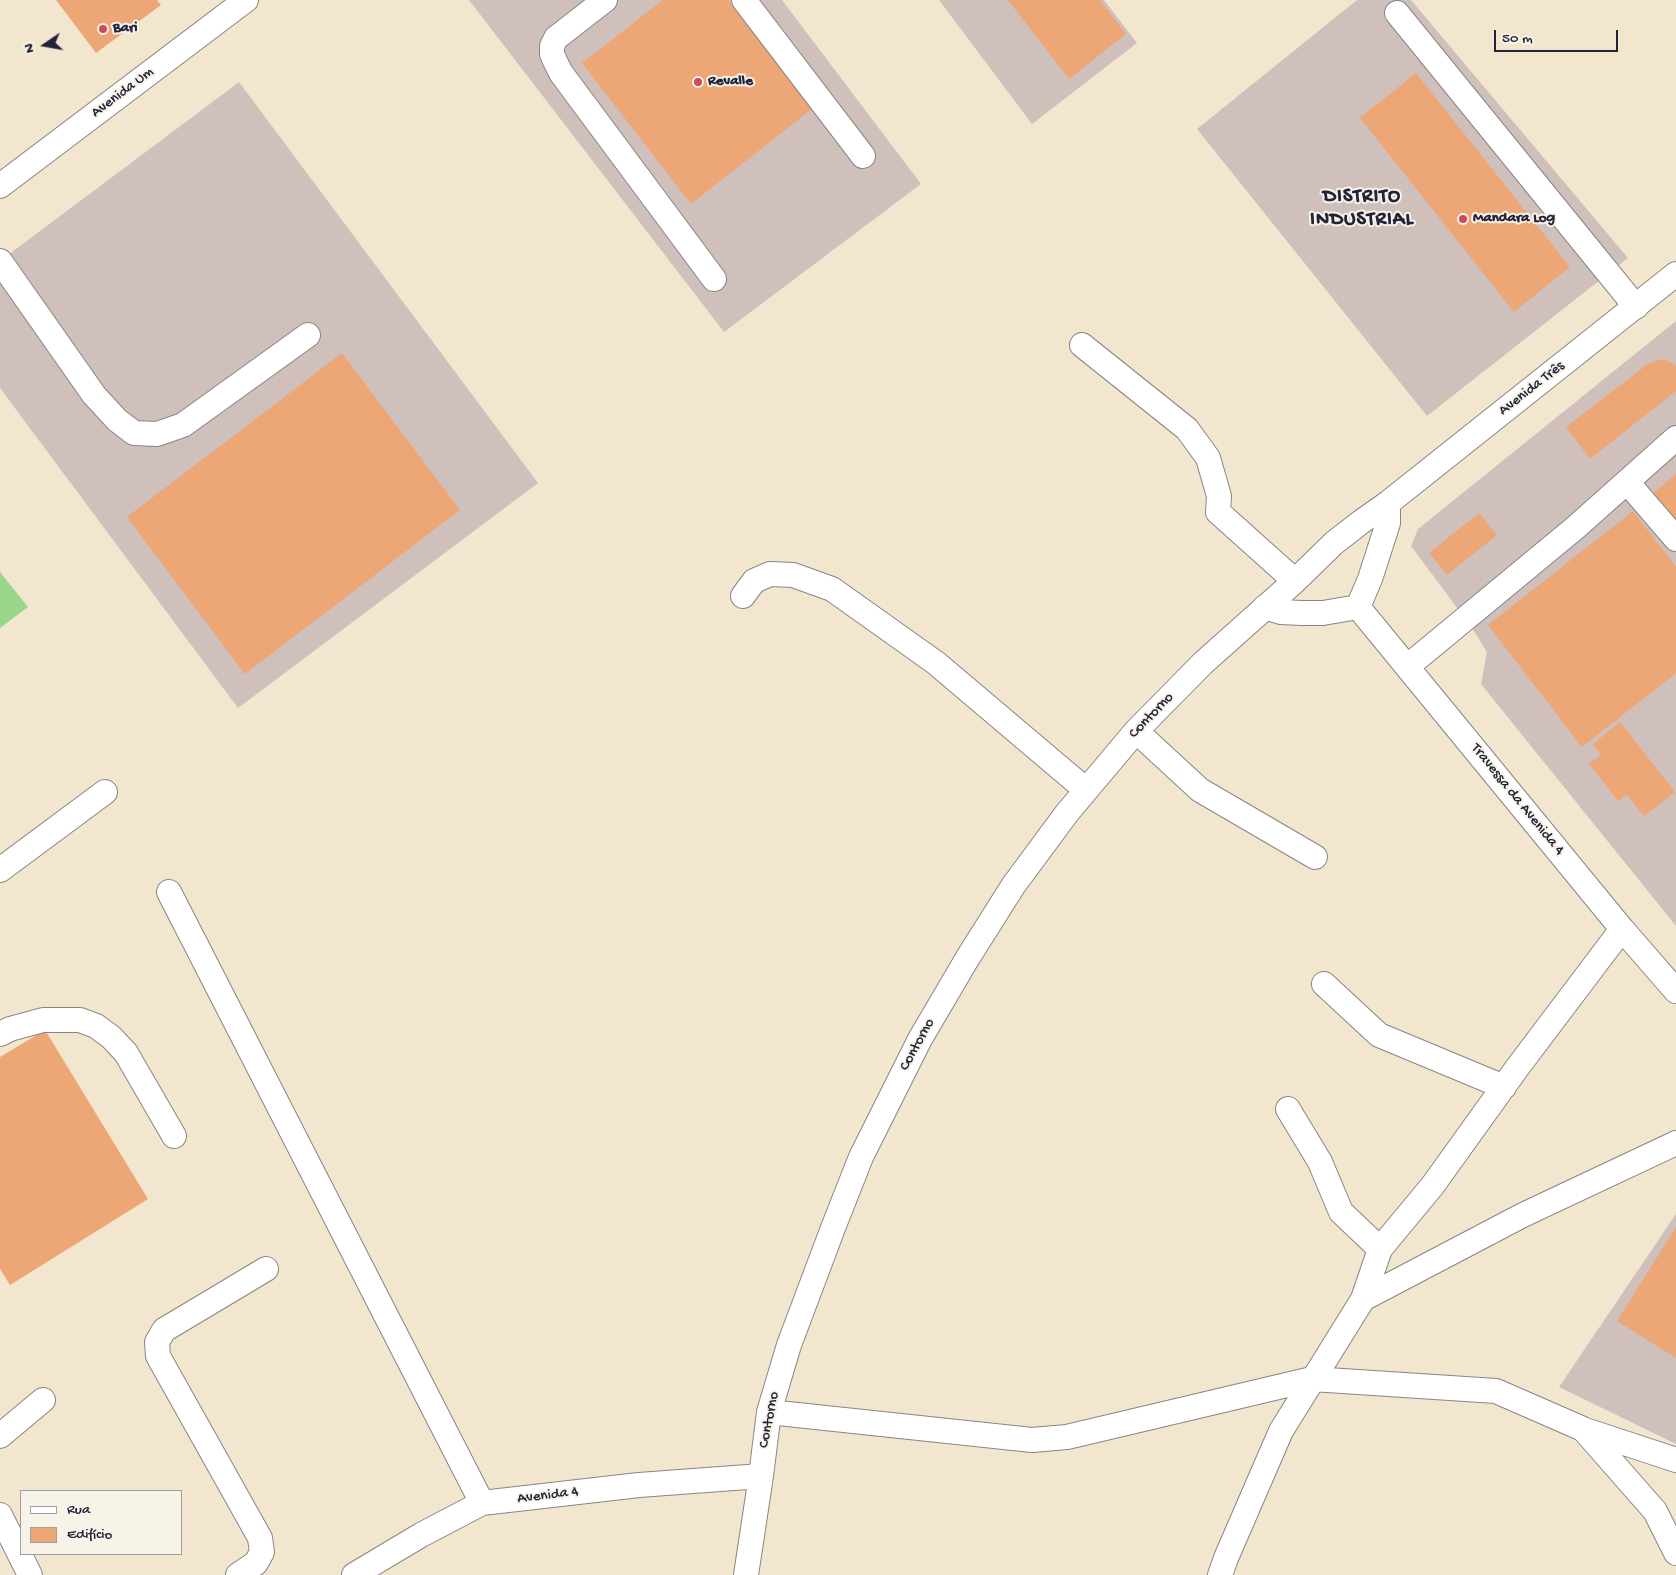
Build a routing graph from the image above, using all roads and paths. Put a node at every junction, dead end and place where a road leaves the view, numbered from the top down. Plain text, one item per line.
1 (246, 0) edge
2 (605, 0) edge
3 (744, 0) edge
4 (1397, 13) dead end
5 (863, 156) dead end
6 (0, 186) edge
7 (0, 261) edge
8 (1676, 274) edge
9 (714, 279) dead end
10 (1636, 307) junction
11 (308, 335) dead end
12 (1082, 345) dead end
13 (1676, 438) edge
14 (1627, 482) junction
15 (1388, 503) junction
16 (1676, 539) edge
17 (1295, 581) junction
18 (743, 596) dead end
19 (1265, 607) junction
20 (1358, 608) junction
21 (1408, 666) junction
22 (1136, 731) junction
23 (1086, 790) junction
24 (105, 792) dead end
25 (1315, 857) dead end
26 (0, 870) edge
27 (169, 892) dead end
28 (1622, 929) junction
29 (1324, 984) dead end
30 (1676, 991) edge
31 (0, 1034) edge
32 (1504, 1087) junction
33 (1288, 1109) dead end
34 (174, 1136) dead end
35 (1676, 1143) edge
36 (1380, 1248) junction
37 (266, 1269) dead end
38 (1363, 1299) junction
39 (1312, 1379) junction
40 (43, 1400) dead end
41 (769, 1412) junction
42 (1583, 1429) junction
43 (0, 1436) edge
44 (1676, 1460) edge
45 (761, 1476) junction
46 (482, 1503) junction
47 (0, 1515) edge
48 (1676, 1553) edge
49 (30, 1575) edge
50 (238, 1575) edge
51 (354, 1575) edge
52 (746, 1575) edge
53 (1220, 1575) edge

1 - 6 street, Avenida Um
2 - 9 street
3 - 5 street
4 - 10 street
7 - 11 street
8 - 10 street, Avenida Três
10 - 15 street, Avenida Três
12 - 17 street
13 - 14 street
14 - 16 street
14 - 21 street
15 - 17 street, Avenida Três
15 - 20 street
17 - 19 street, Contorno
18 - 23 street
19 - 20 street
19 - 22 street, Contorno
20 - 21 street, Travessa da Avenida 4
21 - 28 street, Travessa da Avenida 4
22 - 23 street, Contorno
22 - 25 street
23 - 41 street, Contorno
24 - 26 street
27 - 46 street
28 - 30 street, Travessa da Avenida 4
28 - 32 street
29 - 32 street
31 - 34 street
32 - 36 street
33 - 36 street
35 - 38 street
36 - 38 street
37 - 50 street
38 - 39 street
39 - 41 street
39 - 42 street
39 - 53 street
40 - 43 street
41 - 45 street, Contorno
42 - 44 street
42 - 48 street
45 - 46 street, Avenida 4
45 - 52 street, Contorno
46 - 51 street, Avenida 4
47 - 49 street

